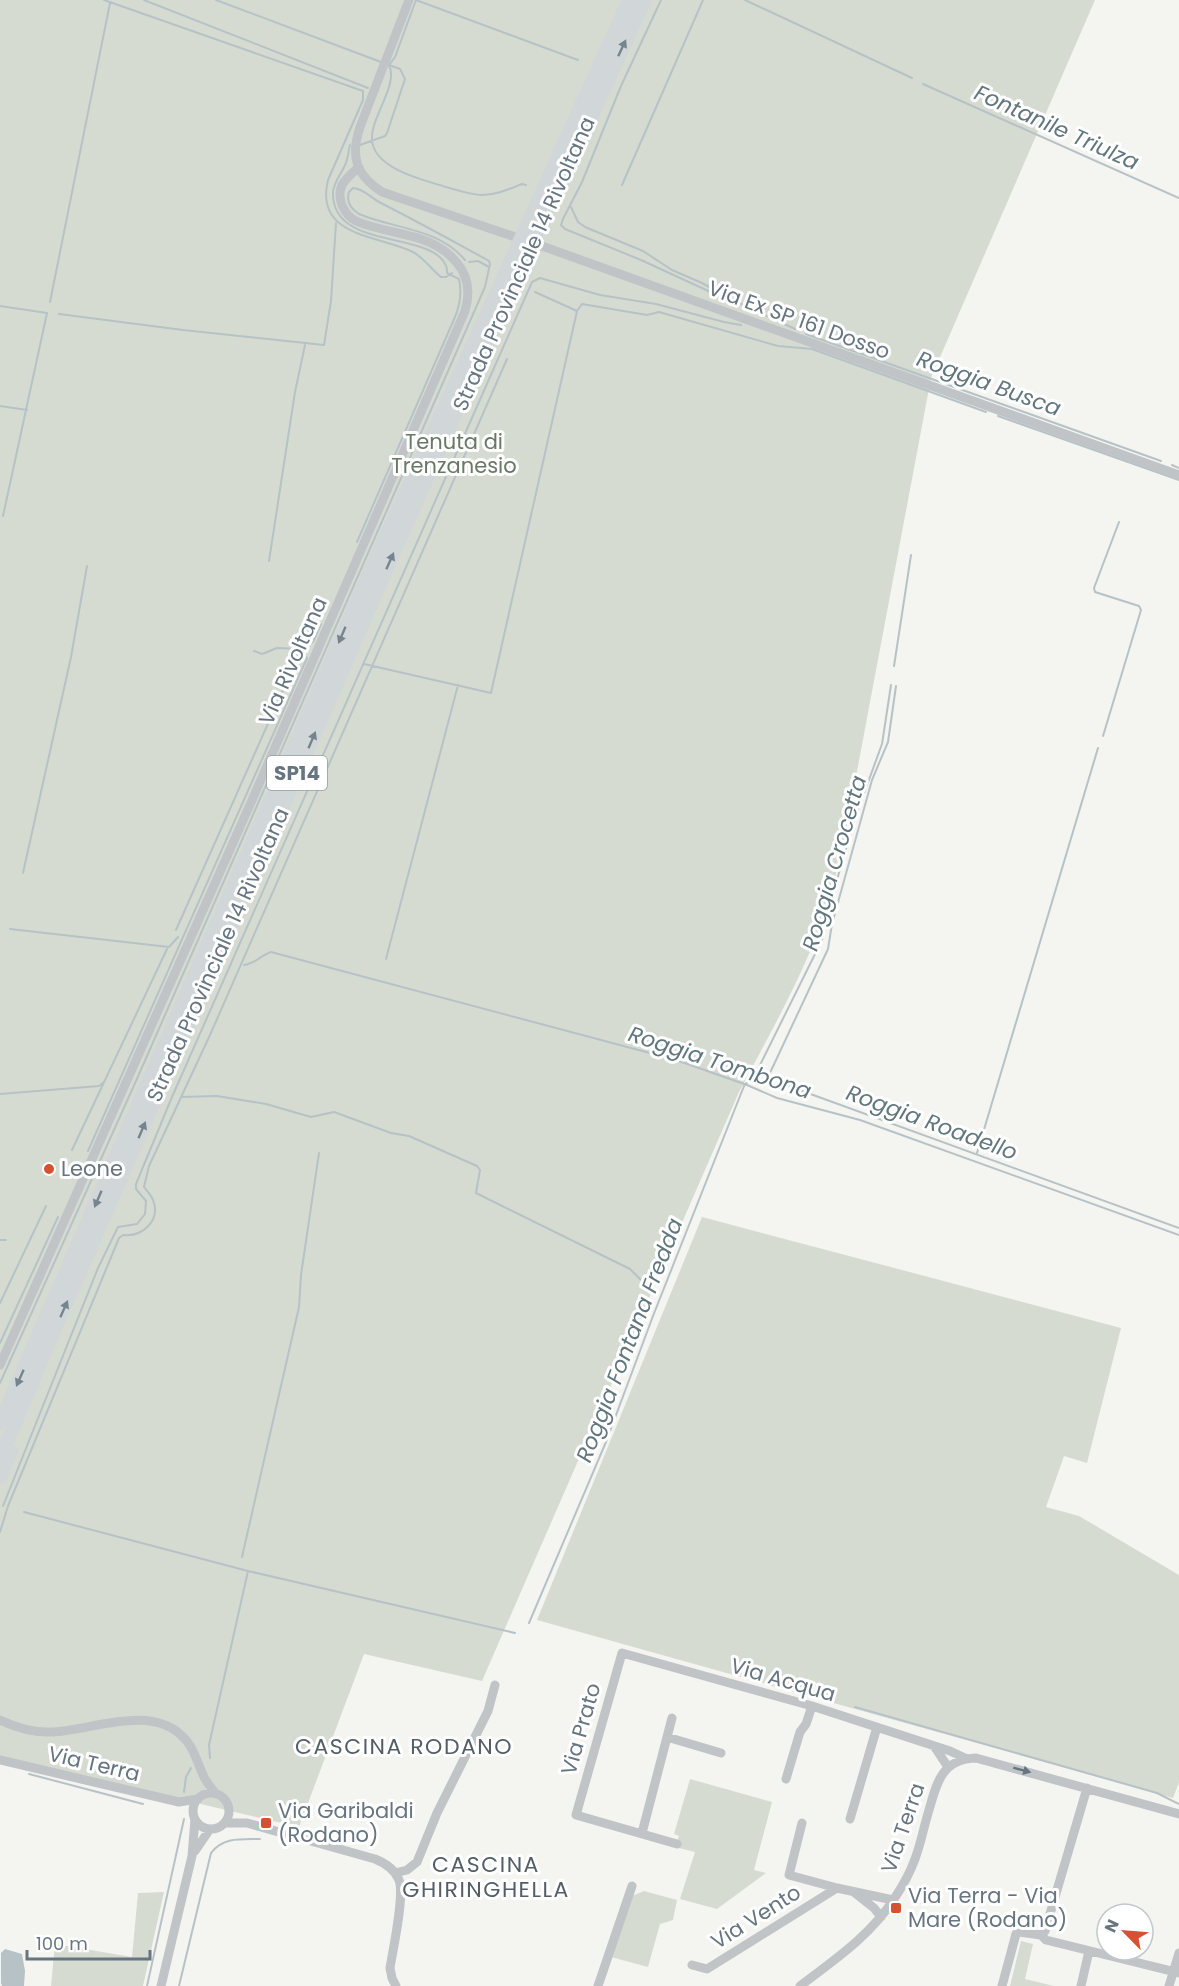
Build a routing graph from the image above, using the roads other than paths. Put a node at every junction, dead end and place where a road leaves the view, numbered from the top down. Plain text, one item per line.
1 (409, 0) edge
2 (640, 1) edge
3 (596, 87) junction
4 (358, 168) junction
5 (1179, 475) edge
6 (54, 1331) junction
7 (0, 1365) edge
8 (0, 1423) edge
9 (0, 1459) edge
10 (0, 1477) edge
11 (622, 1653) joint
12 (495, 1685) dead end
13 (812, 1706) junction
14 (672, 1718) dead end
15 (0, 1720) edge
16 (877, 1727) junction
17 (667, 1737) junction
18 (934, 1746) junction
19 (721, 1753) dead end
20 (965, 1758) junction
21 (0, 1760) edge
22 (948, 1767) junction
23 (205, 1779) junction
24 (786, 1779) dead end
25 (1087, 1788) junction
26 (216, 1794) junction
27 (200, 1798) junction
28 (179, 1802) junction
29 (229, 1810) junction
30 (1179, 1814) edge
31 (194, 1817) junction
32 (850, 1819) dead end
33 (225, 1822) junction
34 (247, 1823) junction
35 (802, 1823) dead end
36 (210, 1829) junction
37 (642, 1833) junction
38 (677, 1844) dead end
39 (192, 1856) junction
40 (391, 1869) junction
41 (632, 1886) dead end
42 (837, 1888) junction
43 (853, 1892) junction
44 (893, 1900) junction
45 (881, 1917) junction
46 (1041, 1935) junction
47 (1089, 1951) junction
48 (1179, 1953) edge
49 (692, 1965) dead end
50 (1176, 1972) edge
51 (161, 1986) edge
52 (396, 1986) edge
53 (598, 1986) edge
54 (800, 1986) edge
55 (1002, 1986) edge
56 (1081, 1986) edge
57 (1169, 1986) edge

1 - 4 street
2 - 3 highway
6 -> 3 highway, Strada Provinciale 14 Rivoltana / SP14
3 -> 8 highway, Strada Provinciale 14 Rivoltana / SP14
4 - 5 street, Via Ex SP 161 Dosso
4 - 7 street, Via Rivoltana
6 - 9 highway, Strada Provinciale 14 Rivoltana / SP14
6 - 10 highway, SP14
11 - 13 street, Via Acqua
11 - 37 street, Via Prato
12 - 40 street
13 - 16 street, Via Acqua
13 - 24 street
14 - 17 street
15 - 23 street
16 - 18 street, Via Acqua
16 - 32 street
17 - 19 street
17 - 37 street
18 - 20 street, Via Acqua
18 - 22 street
20 - 22 street, Via Terra
20 -> 25 street, Via Acqua
21 - 28 street, Via Terra
22 - 44 street, Via Terra
23 - 26 street
23 - 27 street
25 - 30 street, Via Acqua
25 - 46 street
26 - 27 street
26 - 29 street
27 - 28 street, Via Terra
27 - 31 street
28 - 31 street, Via Terra
29 - 33 street
29 - 34 street
31 - 36 street
31 - 39 street
33 - 34 street
33 - 36 street
34 - 40 street
35 - 42 street
36 - 39 street
37 - 38 street
39 - 51 street
40 - 52 street
41 - 53 street
42 - 43 street
42 - 49 street, Via Vento
43 - 44 street
43 - 45 street
44 - 45 street, Via Terra
45 - 54 street, Via Terra
46 - 47 street
46 - 55 street
47 - 50 street
47 - 56 street
48 - 50 street
50 - 57 street

